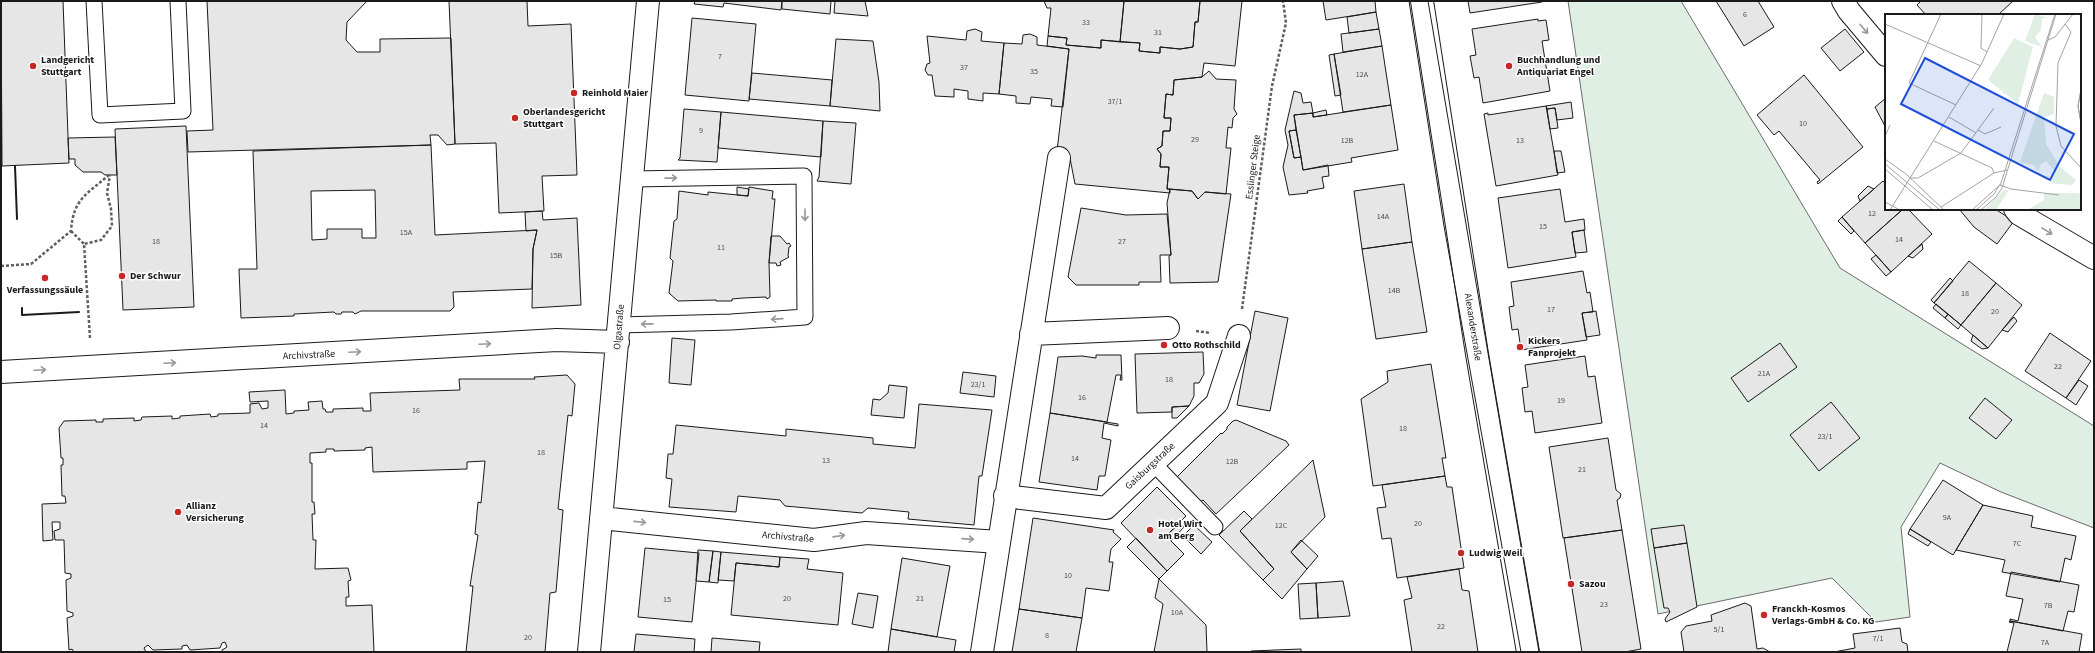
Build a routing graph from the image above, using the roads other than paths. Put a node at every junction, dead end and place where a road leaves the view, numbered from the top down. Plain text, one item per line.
1 (94, 1) edge
2 (178, 1) edge
3 (648, 1) edge
4 (1422, 1) edge
5 (1843, 1) edge
6 (1885, 54) edge
7 (1059, 158) dead end
8 (632, 179) junction
9 (2016, 210) edge
10 (2094, 258) edge
11 (1168, 328) road end
12 (618, 333) junction
13 (1031, 334) junction
14 (1239, 336) road end
15 (1, 372) edge
16 (1153, 463) junction
17 (1005, 496) junction
18 (601, 518) junction
19 (1216, 527) dead end
20 (999, 542) junction
21 (589, 652) edge
22 (982, 652) edge
23 (1528, 652) edge

1 - 2 lane
3 - 8 street, Olgastraße
4 - 23 street, Alexanderstraße
5 -> 6 street
7 - 13 street
8 - 12 street, Olgastraße
8 -> 12 lane
9 -> 10 street
11 - 13 street
15 -> 12 street, Archivstraße
12 - 18 street, Olgastraße
13 - 17 street
14 - 16 street, Gaisburgstraße
16 - 17 street, Gaisburgstraße
16 - 19 lane
17 - 20 street
18 -> 20 street, Archivstraße
18 - 21 street, Olgastraße
20 - 22 street

